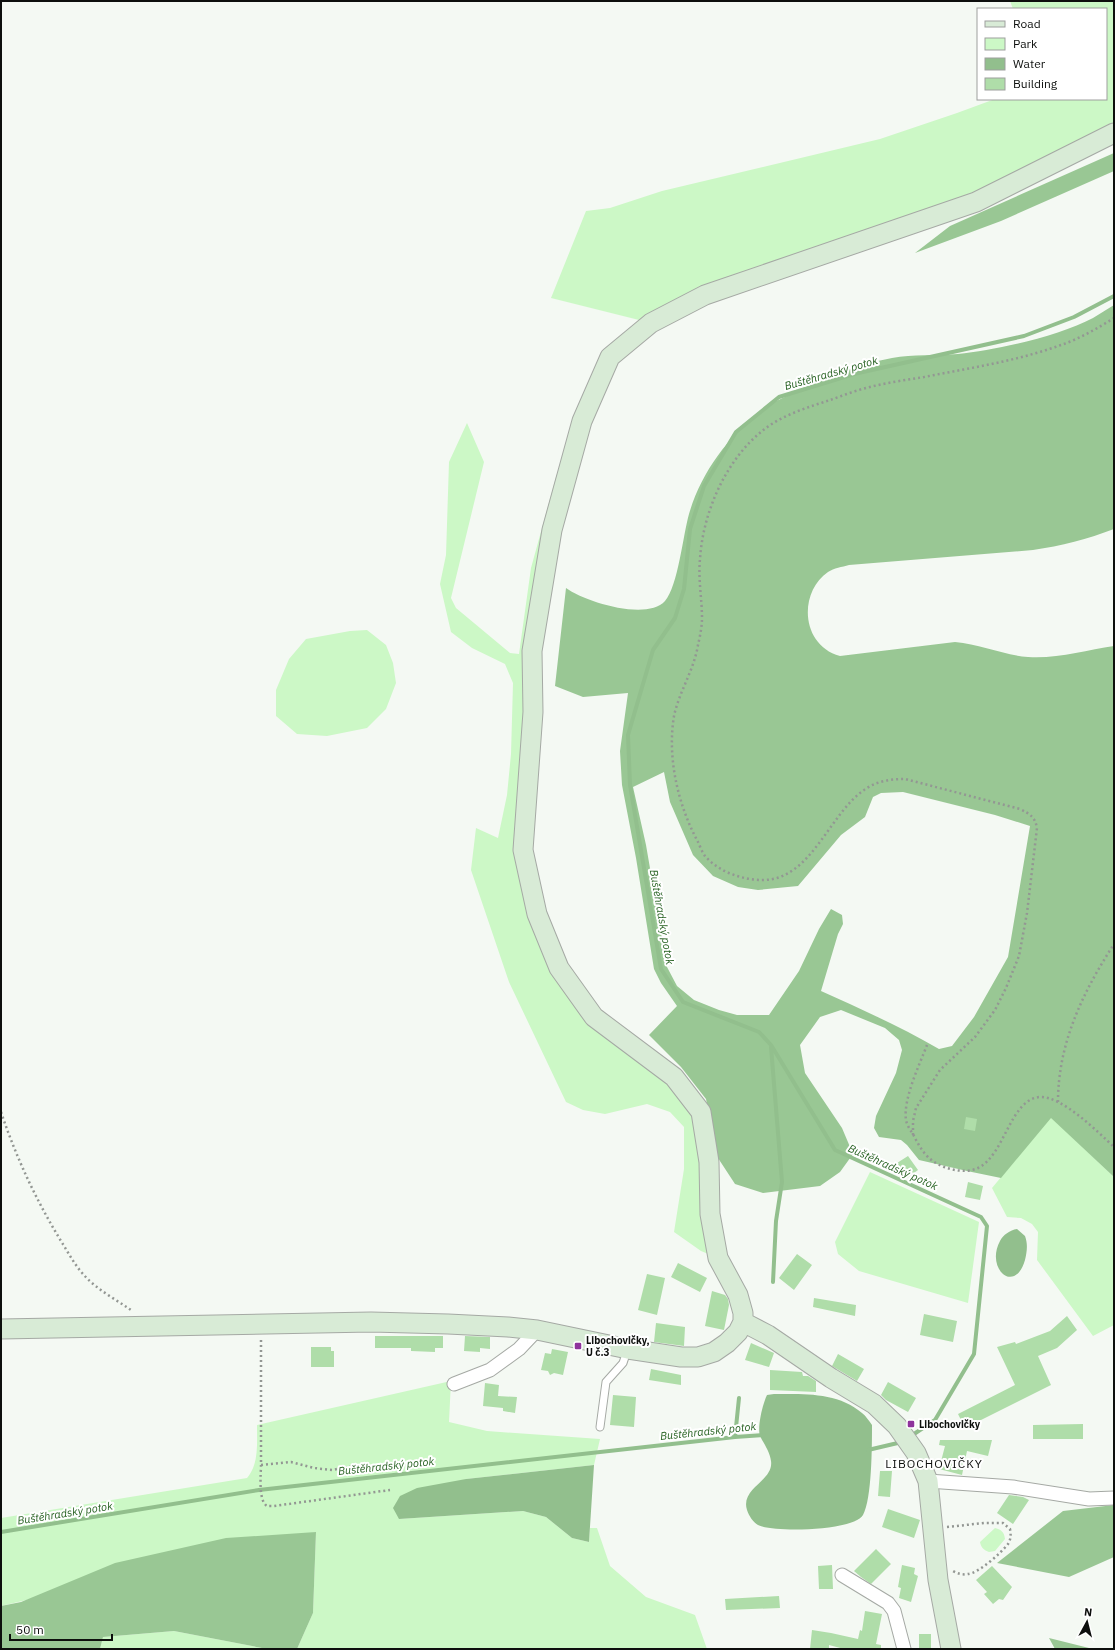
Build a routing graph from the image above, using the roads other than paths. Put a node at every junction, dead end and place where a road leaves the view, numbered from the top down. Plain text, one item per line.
1 (1114, 133) edge
2 (743, 1322) junction
3 (1, 1329) edge
4 (537, 1330) junction
5 (628, 1349) junction
6 (454, 1384) dead end
7 (600, 1427) dead end
8 (928, 1480) junction
9 (1114, 1498) edge
10 (842, 1575) dead end
11 (904, 1649) edge
12 (951, 1649) edge

1 - 2 street
2 - 5 street
2 - 8 street
3 - 4 street
4 - 5 street
4 - 6 street
5 - 7 lane
8 - 9 street
8 - 12 street
10 - 11 street

